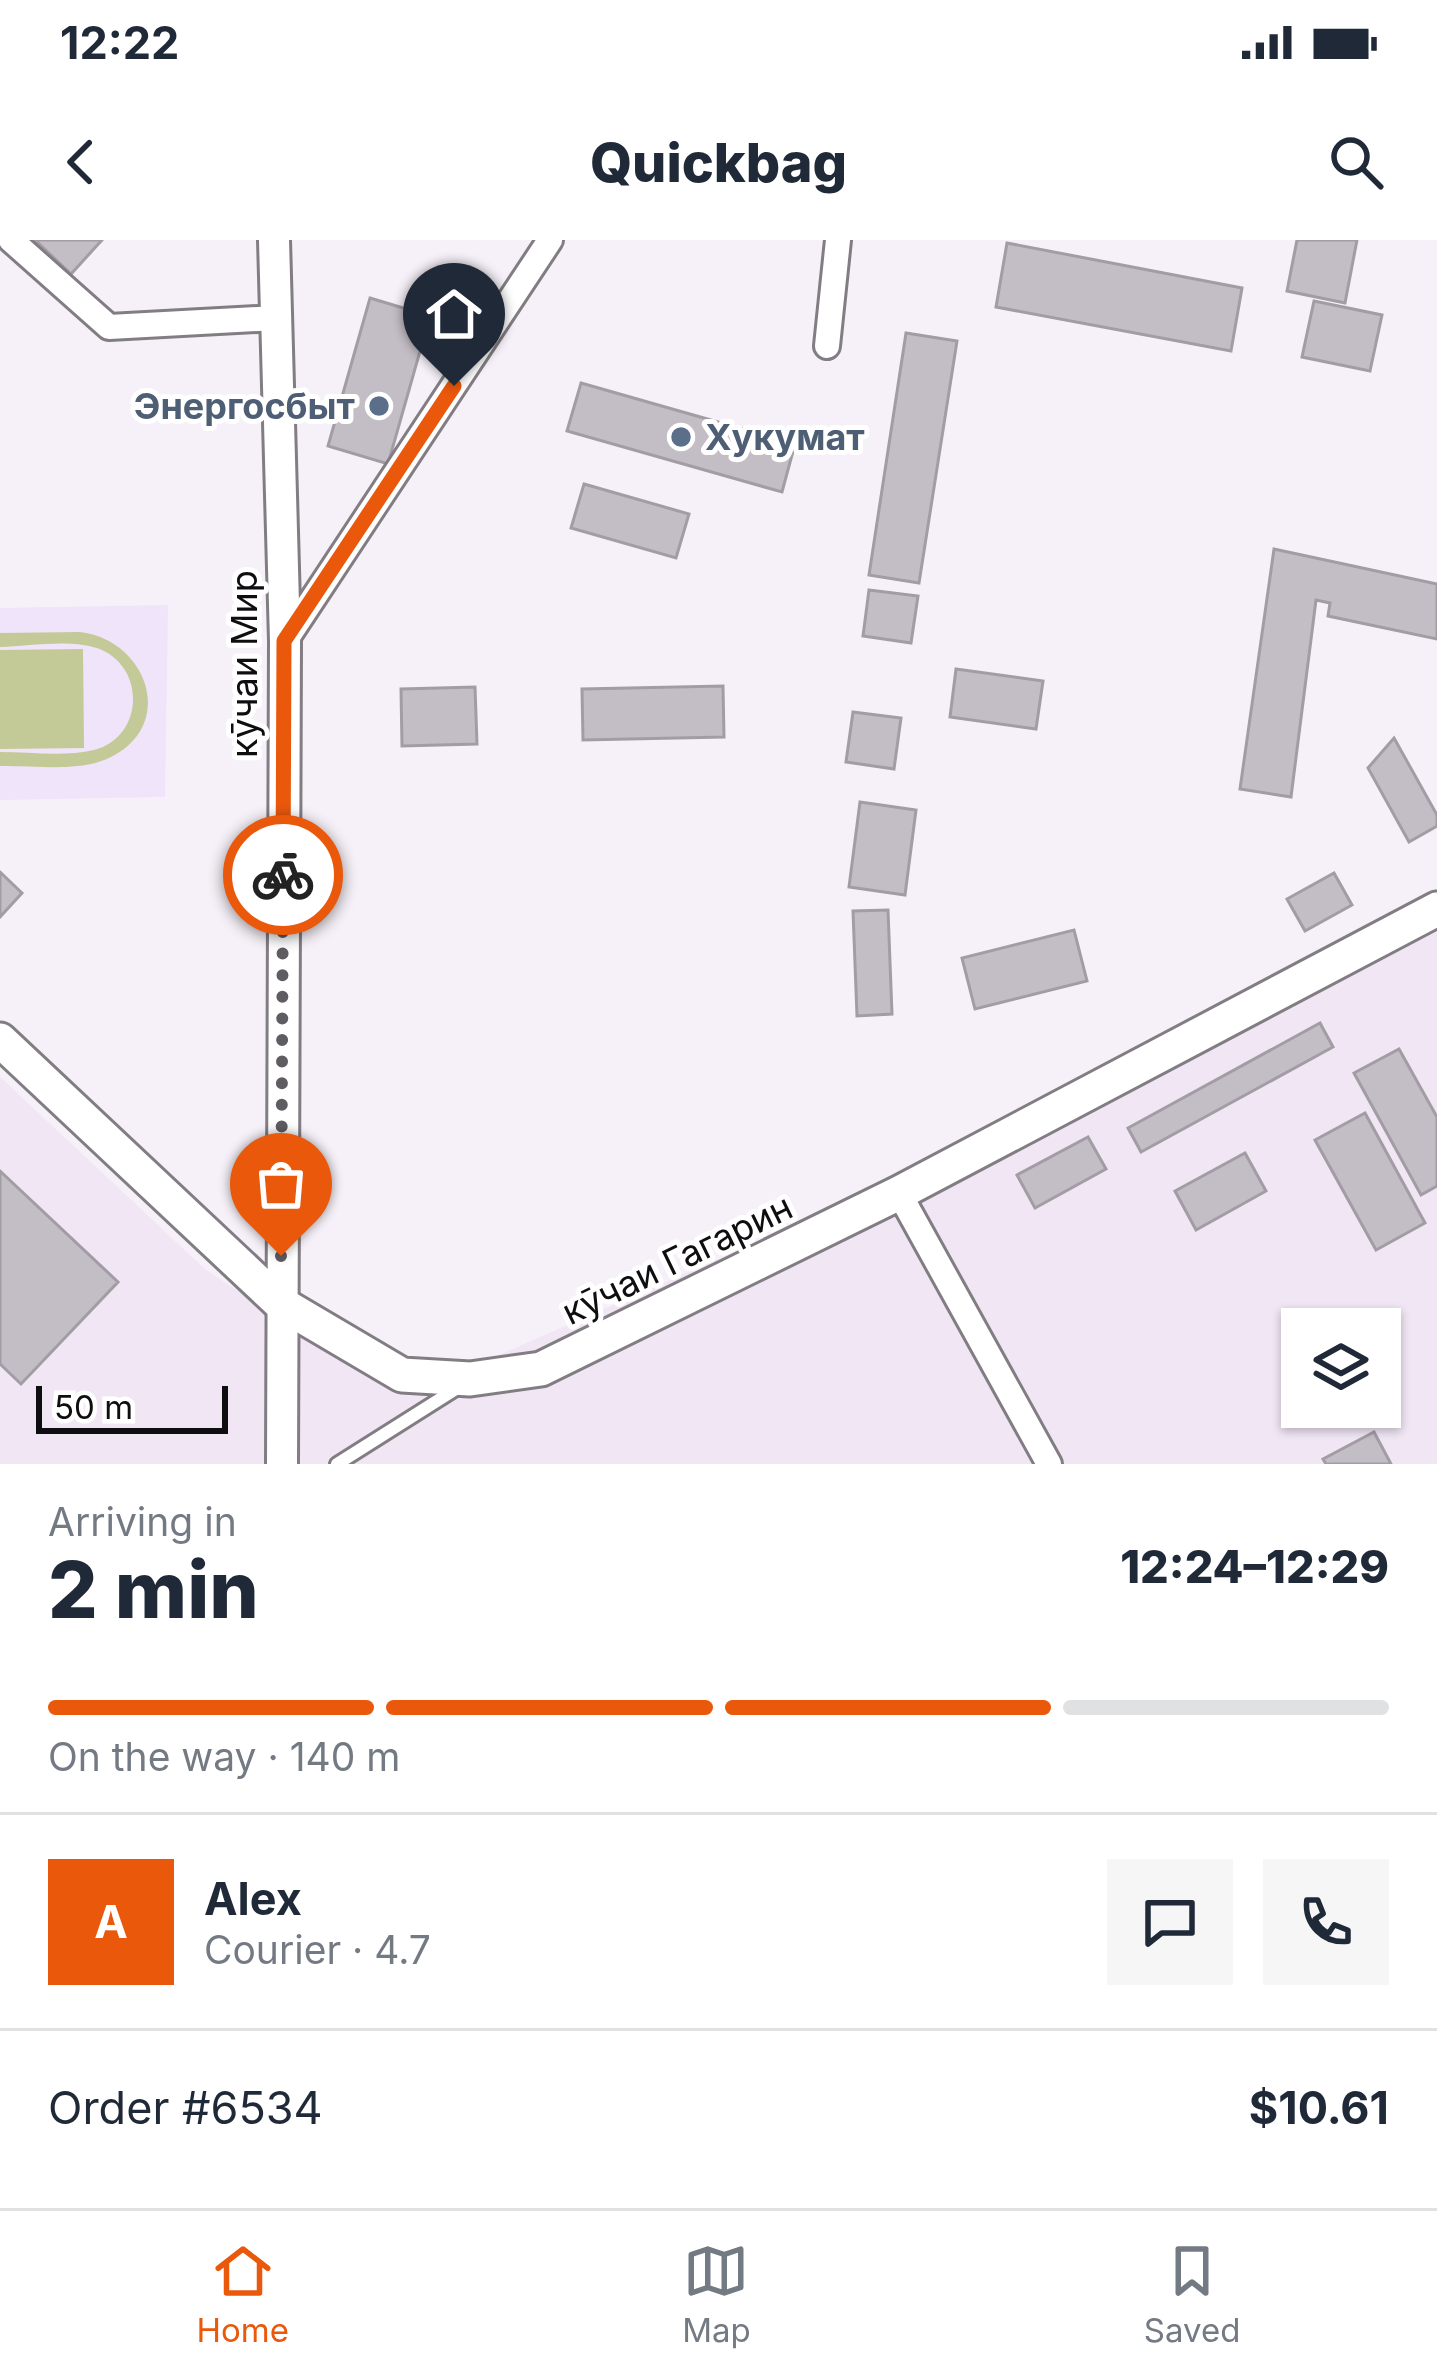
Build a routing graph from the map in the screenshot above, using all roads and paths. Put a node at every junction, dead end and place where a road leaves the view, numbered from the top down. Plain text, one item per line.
1 (11, 240) edge
2 (274, 240) edge
3 (550, 240) edge
4 (838, 240) edge
5 (276, 318) junction
6 (827, 346) dead end
7 (284, 641) junction
8 (1437, 909) edge
9 (0, 1040) edge
10 (899, 1193) junction
11 (280, 1303) junction
12 (470, 1379) junction
13 (282, 1464) edge
14 (337, 1464) edge
15 (1048, 1464) edge

1 - 5 street
2 - 5 street, кӯчаи Мир
3 - 7 street
4 - 6 street
5 - 7 street, кӯчаи Мир
7 - 11 street, кӯчаи Мир
8 - 10 main road, кӯчаи Гагарин
9 - 11 main road, кӯчаи Гагарин
10 - 12 main road, кӯчаи Гагарин
10 - 15 street
11 - 12 main road, кӯчаи Гагарин
11 - 13 street, кӯчаи Мир
12 - 14 lane

